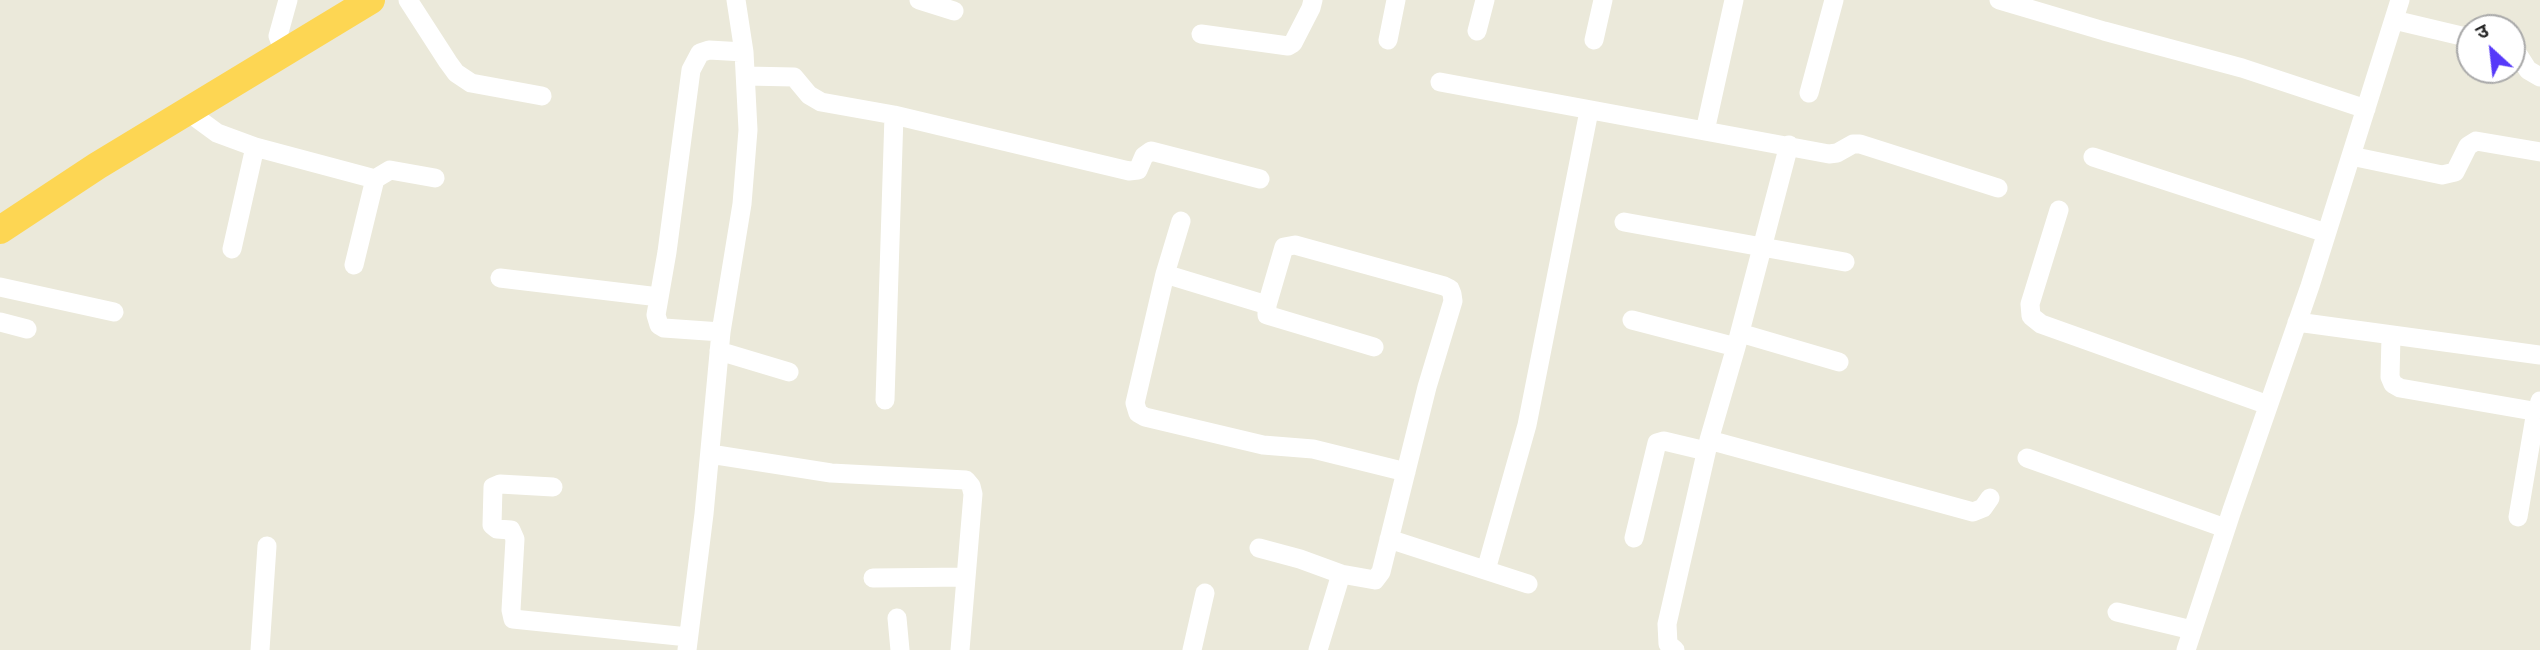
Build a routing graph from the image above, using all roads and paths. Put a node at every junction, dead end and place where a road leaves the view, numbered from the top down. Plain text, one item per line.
1 (288, 0) edge
2 (371, 0) edge
3 (408, 0) edge
4 (736, 0) edge
5 (919, 0) edge
6 (1313, 0) edge
7 (1396, 0) edge
8 (1485, 0) edge
9 (1603, 0) edge
10 (1734, 0) edge
11 (1835, 0) edge
12 (1999, 0) edge
13 (2400, 0) edge
14 (954, 11) dead end
15 (2394, 20) junction
16 (1478, 31) dead end
17 (1201, 34) dead end
18 (2456, 35) edge
19 (1388, 40) dead end
20 (1594, 40) dead end
21 (281, 46) junction
22 (744, 52) junction
23 (2526, 67) edge
24 (746, 76) junction
25 (2540, 77) edge
26 (1440, 82) dead end
27 (1809, 93) dead end
28 (542, 96) dead end
29 (2366, 109) junction
30 (187, 111) junction
31 (1589, 111) junction
32 (894, 115) junction
33 (1705, 131) junction
34 (1789, 145) junction
35 (254, 146) junction
36 (2540, 152) edge
37 (2351, 156) junction
38 (2093, 157) dead end
39 (435, 178) dead end
40 (375, 179) junction
41 (1260, 179) dead end
42 (1998, 188) dead end
43 (2059, 210) dead end
44 (1181, 221) dead end
45 (1624, 222) dead end
46 (0, 230) edge
47 (2326, 233) junction
48 (1763, 246) junction
49 (232, 249) dead end
50 (1845, 262) dead end
51 (354, 265) dead end
52 (1166, 274) junction
53 (500, 278) dead end
54 (0, 288) edge
55 (659, 297) junction
56 (1267, 305) junction
57 (114, 312) dead end
58 (1632, 320) dead end
59 (0, 322) edge
60 (2297, 322) junction
61 (27, 329) dead end
62 (2391, 336) junction
63 (1738, 340) junction
64 (720, 342) junction
65 (1374, 347) dead end
66 (2540, 355) edge
67 (1839, 362) dead end
68 (789, 372) dead end
69 (885, 400) dead end
70 (2268, 405) junction
71 (2538, 406) edge
72 (1707, 446) junction
73 (710, 454) junction
74 (2027, 458) dead end
75 (1406, 472) junction
76 (553, 487) dead end
77 (1990, 498) dead end
78 (2518, 517) dead end
79 (2225, 528) junction
80 (1634, 538) dead end
81 (1390, 539) junction
82 (267, 546) dead end
83 (1259, 548) dead end
84 (1486, 570) junction
85 (1341, 574) junction
86 (966, 577) junction
87 (873, 578) dead end
88 (1528, 584) dead end
89 (1205, 593) dead end
90 (2118, 612) dead end
91 (897, 618) dead end
92 (2192, 630) junction
93 (688, 643) edge
94 (260, 650) edge
95 (900, 650) edge
96 (960, 650) edge
97 (1192, 650) edge
98 (1318, 650) edge
99 (1675, 650) edge
100 (2186, 650) edge

1 - 21 street
2 - 21 highway
3 - 28 street
4 - 22 street
5 - 14 street
6 - 17 street
7 - 19 street
8 - 16 street
9 - 20 street
10 - 33 street
11 - 27 street
12 - 29 street
13 - 15 street
15 - 18 street
15 - 29 street
21 - 30 highway
22 - 24 street
22 - 55 street
23 - 25 street
24 - 32 street
24 - 64 street
26 - 31 street
29 - 37 street
30 - 35 street
30 - 46 highway
31 - 33 street
31 - 84 street
32 - 41 street
32 - 69 street
33 - 34 street
34 - 42 street
34 - 48 street
35 - 40 street
35 - 49 street
36 - 37 street
37 - 47 street
38 - 47 street
39 - 40 street
40 - 51 street
43 - 70 street
44 - 52 street
45 - 48 street
47 - 60 street
48 - 50 street
48 - 63 street
52 - 56 street
52 - 75 street
53 - 55 street
54 - 57 street
55 - 64 street
56 - 65 street
56 - 75 street
58 - 63 street
59 - 61 street
60 - 62 street
60 - 70 street
62 - 66 street
62 - 71 street
63 - 67 street
63 - 72 street
64 - 68 street
64 - 73 street
70 - 79 street
71 - 78 street
72 - 77 street
72 - 80 street
72 - 99 street
73 - 86 street
73 - 93 street
74 - 79 street
75 - 81 street
76 - 93 street
79 - 92 street
81 - 84 street
81 - 85 street
82 - 94 street
83 - 85 street
84 - 88 street
85 - 98 street
86 - 87 street
86 - 96 street
89 - 97 street
90 - 92 street
91 - 95 street
92 - 100 street

